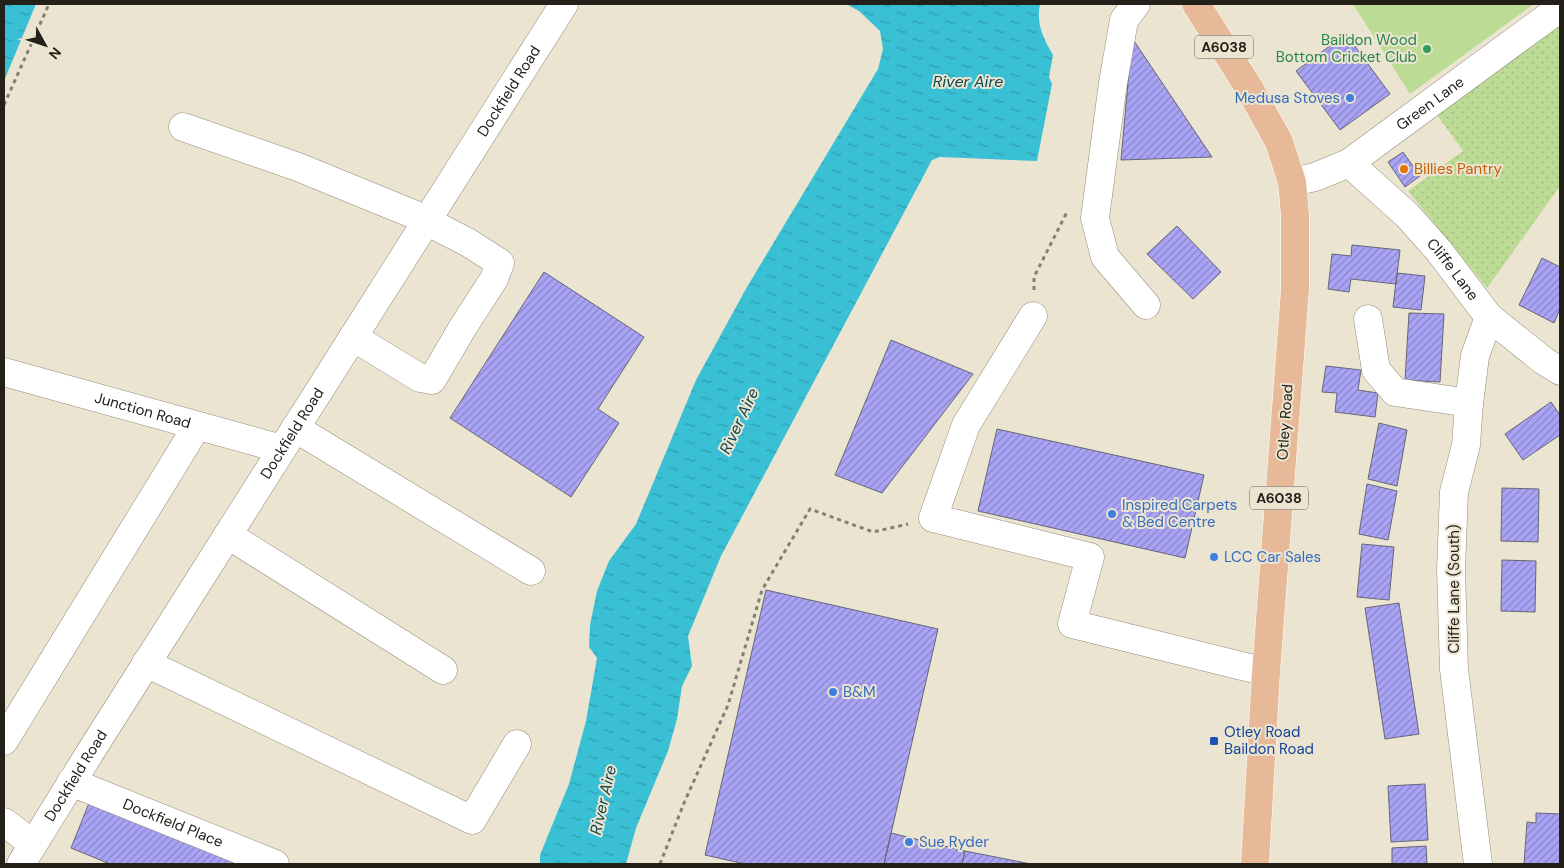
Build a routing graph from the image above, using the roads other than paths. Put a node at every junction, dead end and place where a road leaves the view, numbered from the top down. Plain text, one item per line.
1 (564, 4) edge
2 (1136, 4) edge
3 (1196, 4) edge
4 (1560, 8) edge
5 (183, 127) dead end
6 (1349, 163) junction
7 (1292, 182) junction
8 (427, 220) junction
9 (1146, 305) dead end
10 (1033, 316) road end
11 (1489, 317) junction
12 (1368, 319) dead end
13 (353, 337) junction
14 (1560, 371) edge
15 (4, 372) edge
16 (1469, 403) junction
17 (197, 426) junction
18 (289, 439) junction
19 (228, 535) junction
20 (531, 571) dead end
21 (146, 663) junction
22 (443, 670) dead end
23 (1266, 672) junction
24 (4, 741) edge
25 (517, 744) dead end
26 (71, 782) junction
27 (4, 822) edge
28 (27, 854) edge
29 (275, 864) edge
30 (1255, 864) edge
31 (1478, 864) edge

1 - 8 street, Dockfield Road
2 - 9 street
3 - 7 main road, Otley Road / A6038
4 - 6 street, Green Lane
5 - 8 street
6 - 7 street, Green Lane
6 - 11 street, Cliffe Lane
7 - 23 main road, Otley Road / A6038
8 - 13 street, Dockfield Road
8 - 13 street
10 - 23 street
11 - 14 street, Cliffe Lane
11 - 16 street, Cliffe Lane (South)
12 - 16 street
13 - 18 street, Dockfield Road
15 - 17 street, Junction Road
16 - 31 street, Cliffe Lane (South)
17 - 18 street, Junction Road
17 - 24 street
18 - 19 street, Dockfield Road
18 - 20 street, Junction Road
19 - 21 street, Dockfield Road
19 - 22 street
21 - 25 street
21 - 26 street, Dockfield Road
23 - 30 main road, Otley Road / A6038
26 - 28 street, Dockfield Road
26 - 29 street, Dockfield Place
27 - 28 street

